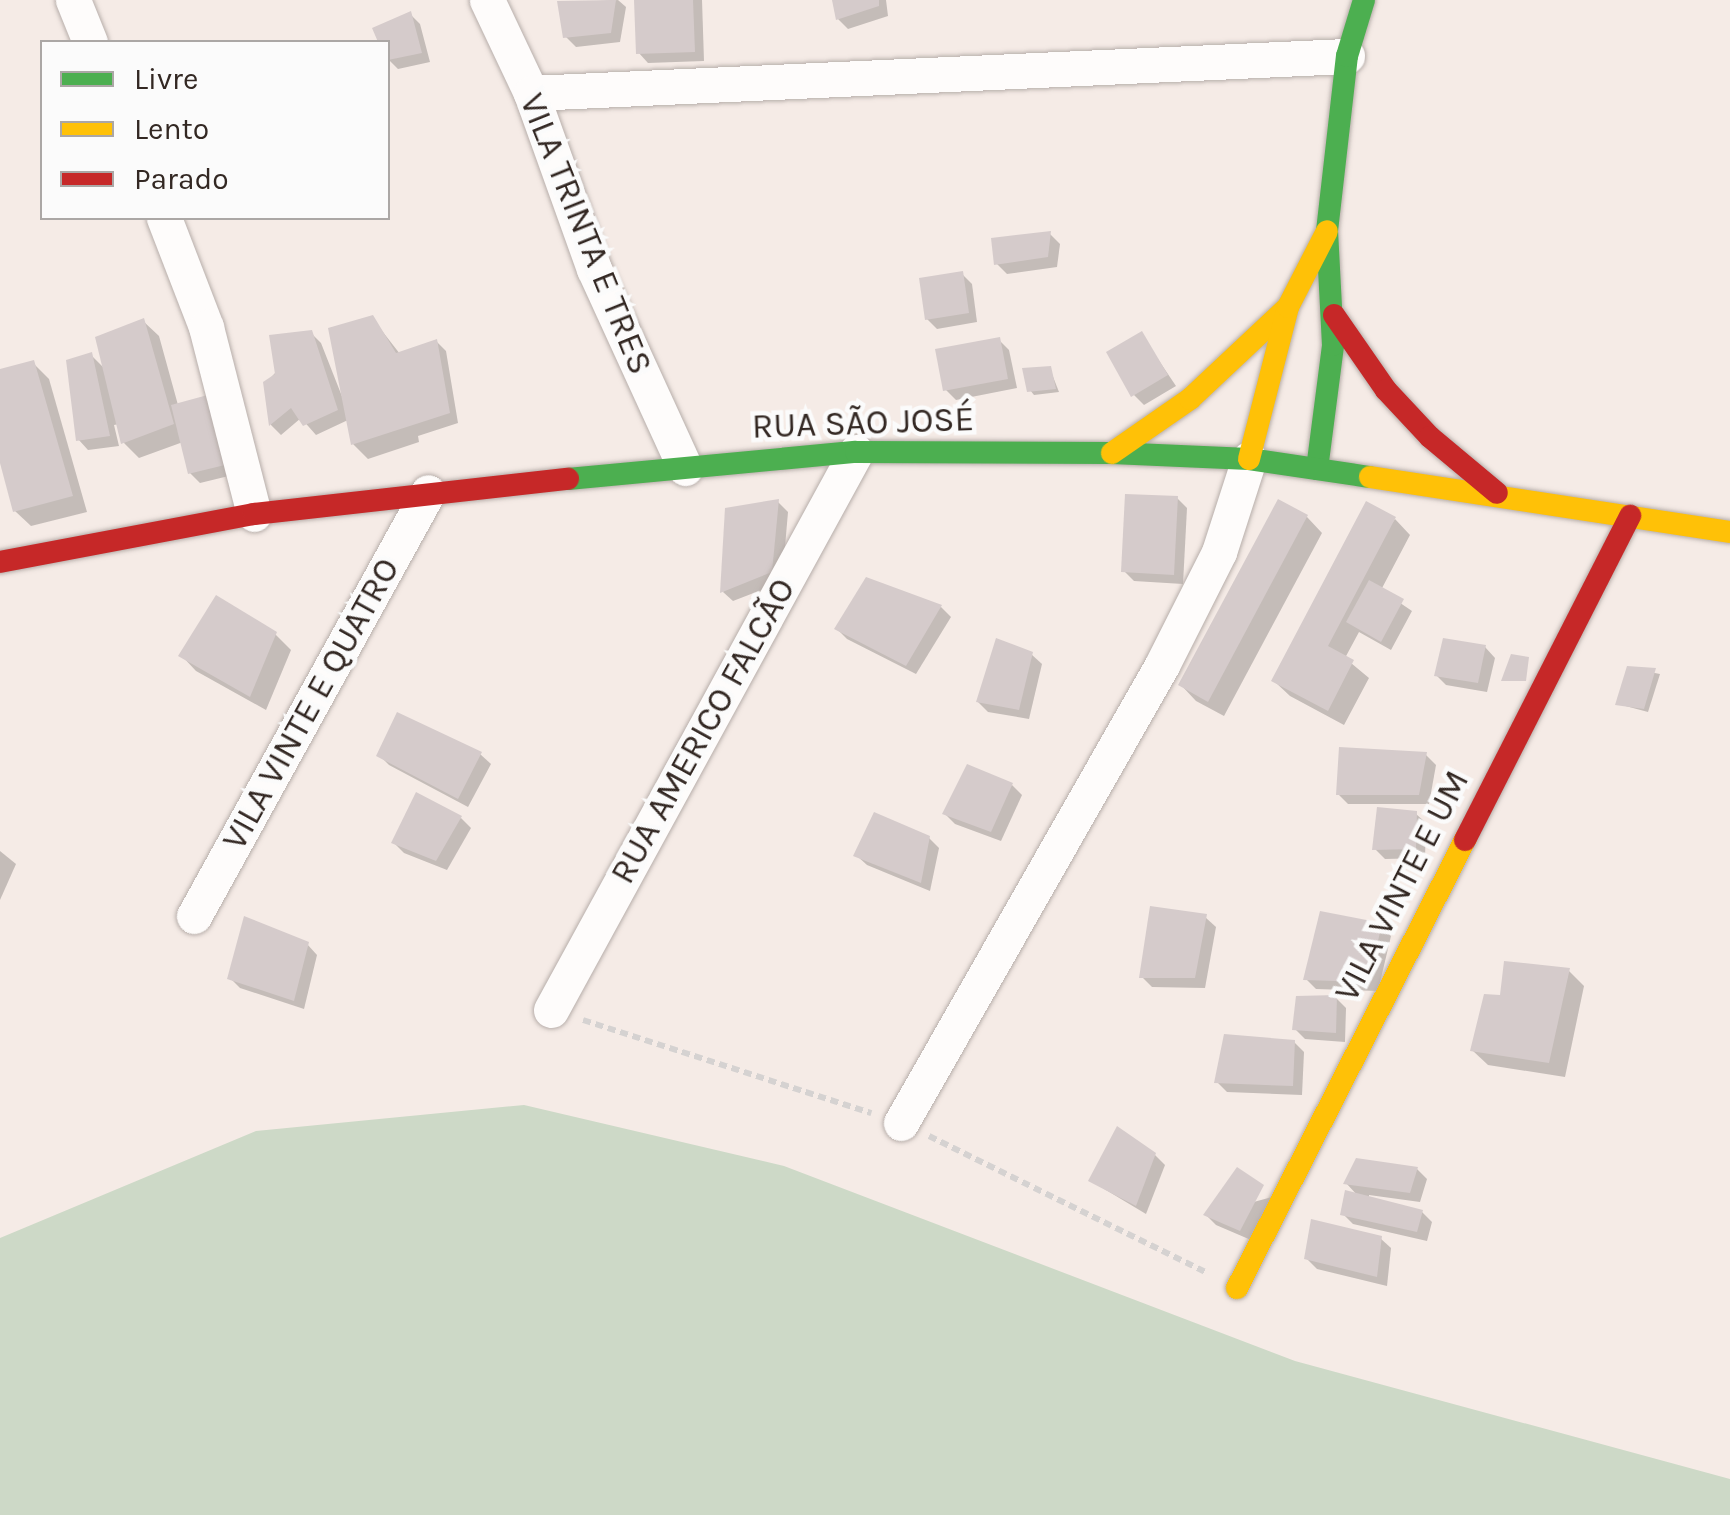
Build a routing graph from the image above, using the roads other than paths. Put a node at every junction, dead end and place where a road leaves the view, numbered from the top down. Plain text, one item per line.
1 (73, 0) edge
2 (487, 0) edge
3 (1364, 0) edge
4 (89, 40) edge
5 (1348, 56) junction
6 (531, 94) junction
7 (165, 220) edge
8 (1327, 231) junction
9 (1288, 307) junction
10 (1334, 315) junction
11 (856, 452) junction
12 (1112, 452) junction
13 (1249, 459) junction
14 (685, 468) junction
15 (1317, 469) junction
16 (428, 492) junction
17 (1497, 494) junction
18 (254, 514) junction
19 (1630, 516) junction
20 (1730, 532) edge
21 (0, 562) edge
22 (194, 916) dead end
23 (551, 1010) dead end
24 (901, 1123) dead end
25 (1237, 1288) dead end

1 - 4 street
2 - 6 street, VILA TRINTA E TRES
3 - 5 main road
5 - 6 street
5 - 8 main road
6 - 14 street, VILA TRINTA E TRES
7 - 18 street
8 - 9 main road
8 - 10 main road
9 - 12 main road
9 - 13 main road
10 - 15 main road
10 - 17 main road
11 - 12 main road, RUA SÃO JOSÉ
11 - 14 main road, RUA SÃO JOSÉ
11 - 23 street, RUA AMERICO FALCÃO
12 - 13 main road, RUA SÃO JOSÉ
13 - 15 main road, RUA SÃO JOSÉ
13 - 24 street
14 - 16 main road, RUA SÃO JOSÉ
15 - 17 main road, RUA SÃO JOSÉ
16 - 18 main road, RUA SÃO JOSÉ
16 - 22 street, VILA VINTE E QUATRO
17 - 19 main road, RUA SÃO JOSÉ
18 - 21 main road, RUA SÃO JOSÉ
19 - 20 main road, RUA SÃO JOSÉ
19 - 25 main road, VILA VINTE E UM

